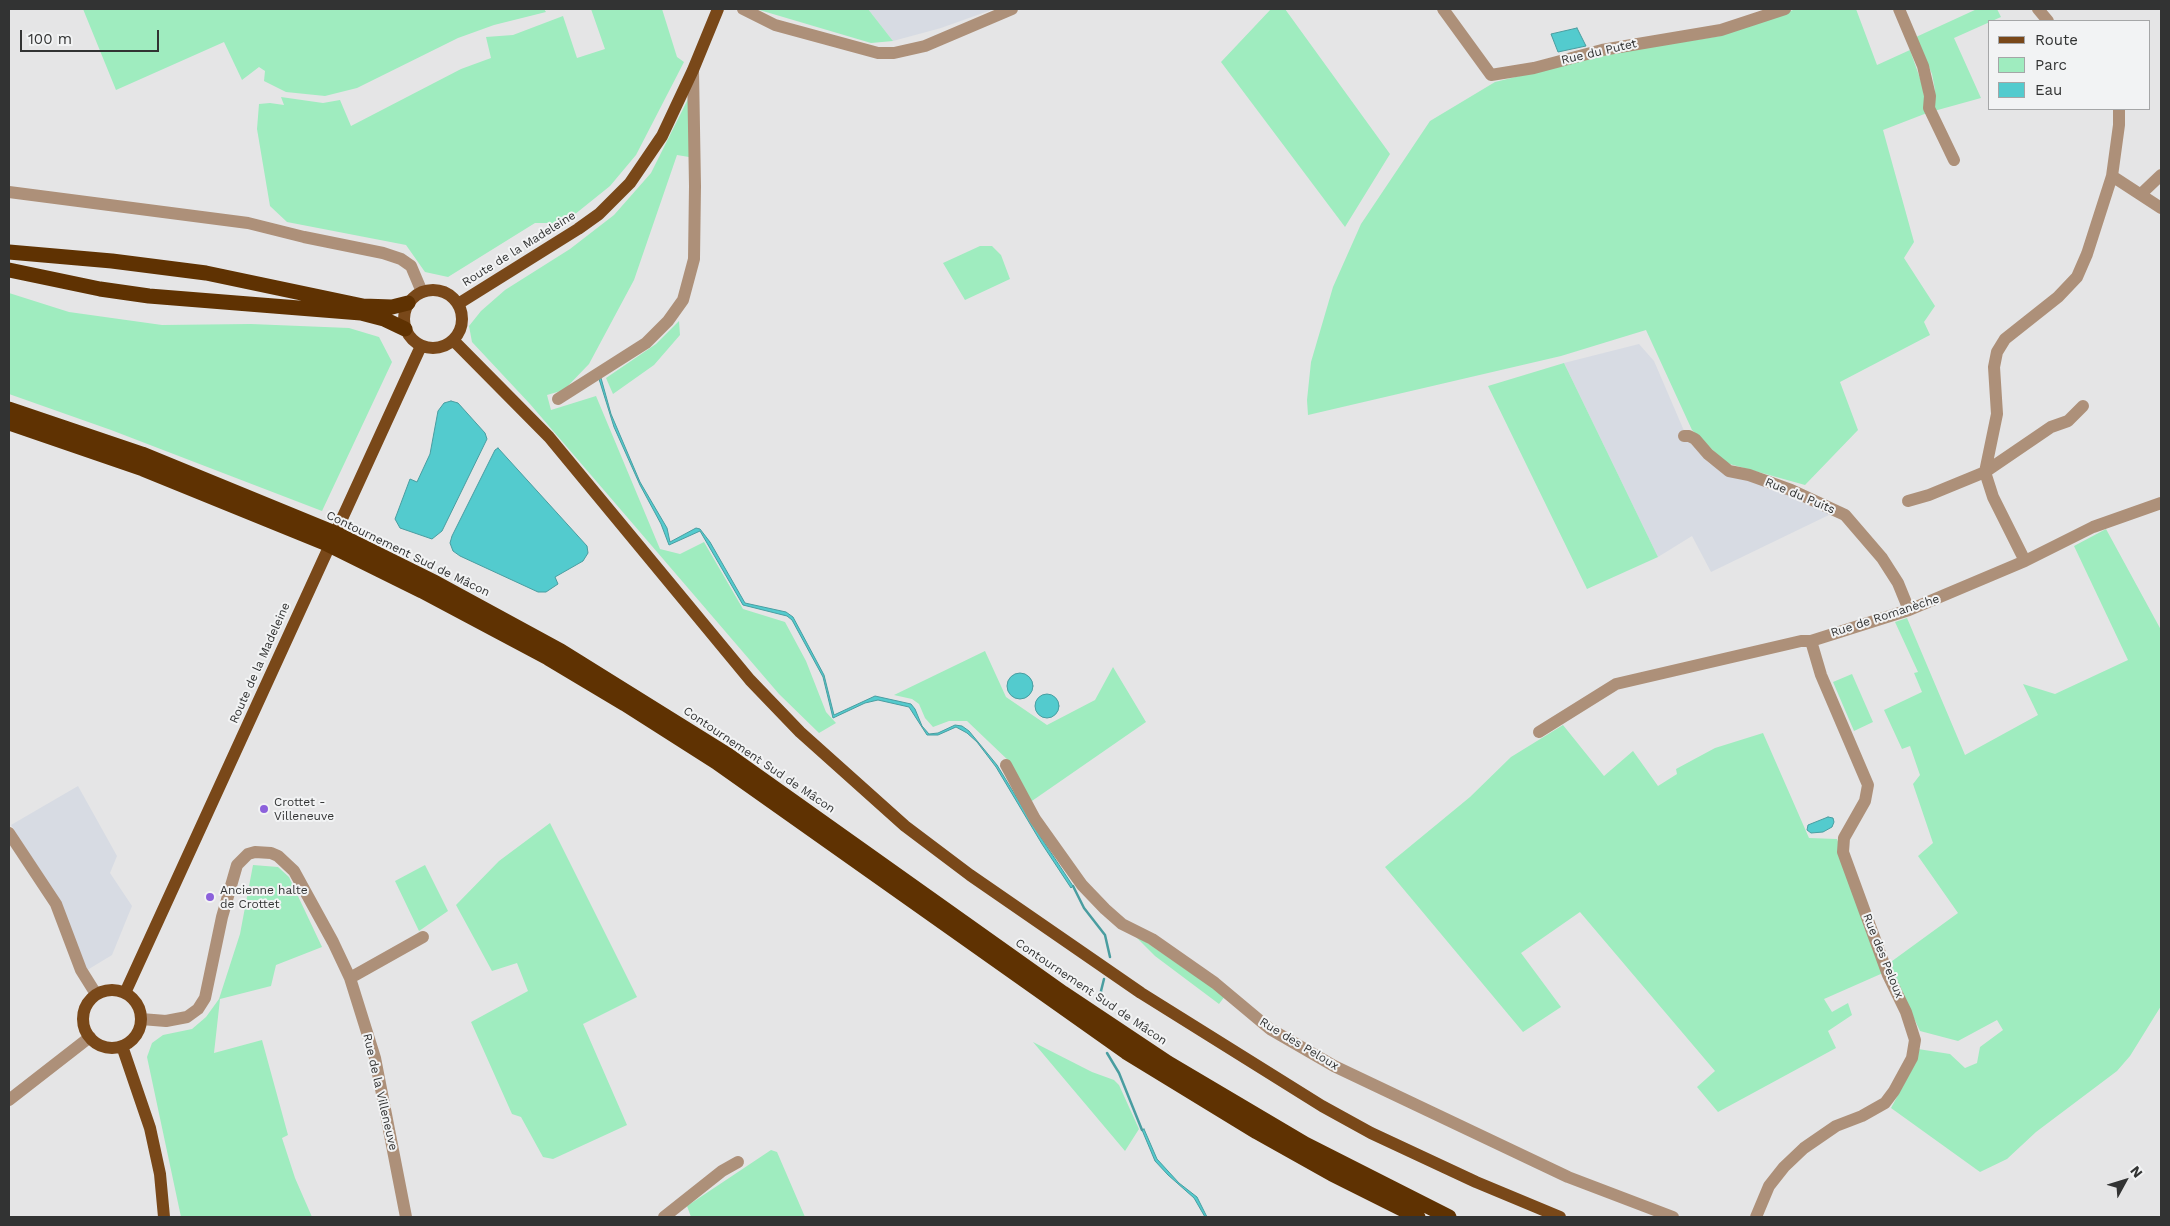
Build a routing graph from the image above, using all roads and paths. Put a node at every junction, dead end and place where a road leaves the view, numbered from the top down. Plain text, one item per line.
1 (718, 9) edge
2 (743, 9) edge
3 (1012, 9) edge
4 (1443, 9) edge
5 (1785, 9) edge
6 (1898, 9) edge
7 (2038, 9) edge
8 (2047, 20) edge
9 (693, 70) junction
10 (2119, 110) edge
11 (1954, 160) dead end
12 (2161, 175) edge
13 (2112, 176) junction
14 (9, 192) edge
15 (2141, 194) junction
16 (2161, 208) edge
17 (9, 252) edge
18 (9, 270) edge
19 (422, 292) junction
20 (408, 303) junction
21 (458, 304) junction
22 (405, 329) junction
23 (453, 340) junction
24 (421, 346) junction
25 (558, 399) dead end
26 (2083, 406) dead end
27 (9, 409) edge
28 (9, 423) edge
29 (1684, 436) dead end
30 (1985, 472) junction
31 (1908, 501) dead end
32 (2161, 503) edge
33 (2025, 561) junction
34 (1909, 610) junction
35 (1811, 641) junction
36 (1539, 732) dead end
37 (1006, 765) dead end
38 (9, 833) edge
39 (423, 937) dead end
40 (350, 978) junction
41 (125, 993) junction
42 (96, 994) junction
43 (141, 1019) junction
44 (90, 1037) junction
45 (122, 1046) junction
46 (9, 1100) edge
47 (738, 1162) dead end
48 (164, 1217) edge
49 (406, 1217) edge
50 (664, 1217) edge
51 (1418, 1217) edge
52 (1448, 1217) edge
53 (1560, 1217) edge
54 (1673, 1217) edge
55 (1756, 1217) edge

1 - 9 main road, Route de la Madeleine
2 - 3 street
4 - 5 street, Rue du Putet
6 - 11 street
7 - 8 street
9 - 21 main road, Route de la Madeleine
9 - 25 street
10 - 13 street
12 - 15 street
13 - 15 street
13 - 30 street
14 - 19 street
15 - 16 street
17 - 20 highway
18 - 22 highway
19 - 20 main road
19 - 21 main road
20 - 22 main road
21 - 23 main road
22 - 24 main road
23 - 24 main road
23 - 53 main road
24 - 41 main road, Route de la Madeleine
26 - 30 street
27 - 52 highway, Contournement Sud de Mâcon
28 - 51 highway
29 - 34 street, Rue du Puits
30 - 31 street
30 - 33 street
32 - 33 street, Rue de Romanèche
33 - 34 street, Rue de Romanèche
34 - 35 street, Rue de Romanèche
35 - 36 street, Rue de Romanèche
35 - 55 street, Rue des Peloux
37 - 54 street, Rue des Peloux
38 - 42 street
39 - 40 street
40 - 43 street, Rue de la Villeneuve
40 - 49 street, Rue de la Villeneuve
41 - 42 main road
41 - 43 main road
42 - 44 main road
43 - 45 main road
44 - 45 main road
44 - 46 street
45 - 48 main road
47 - 50 street

